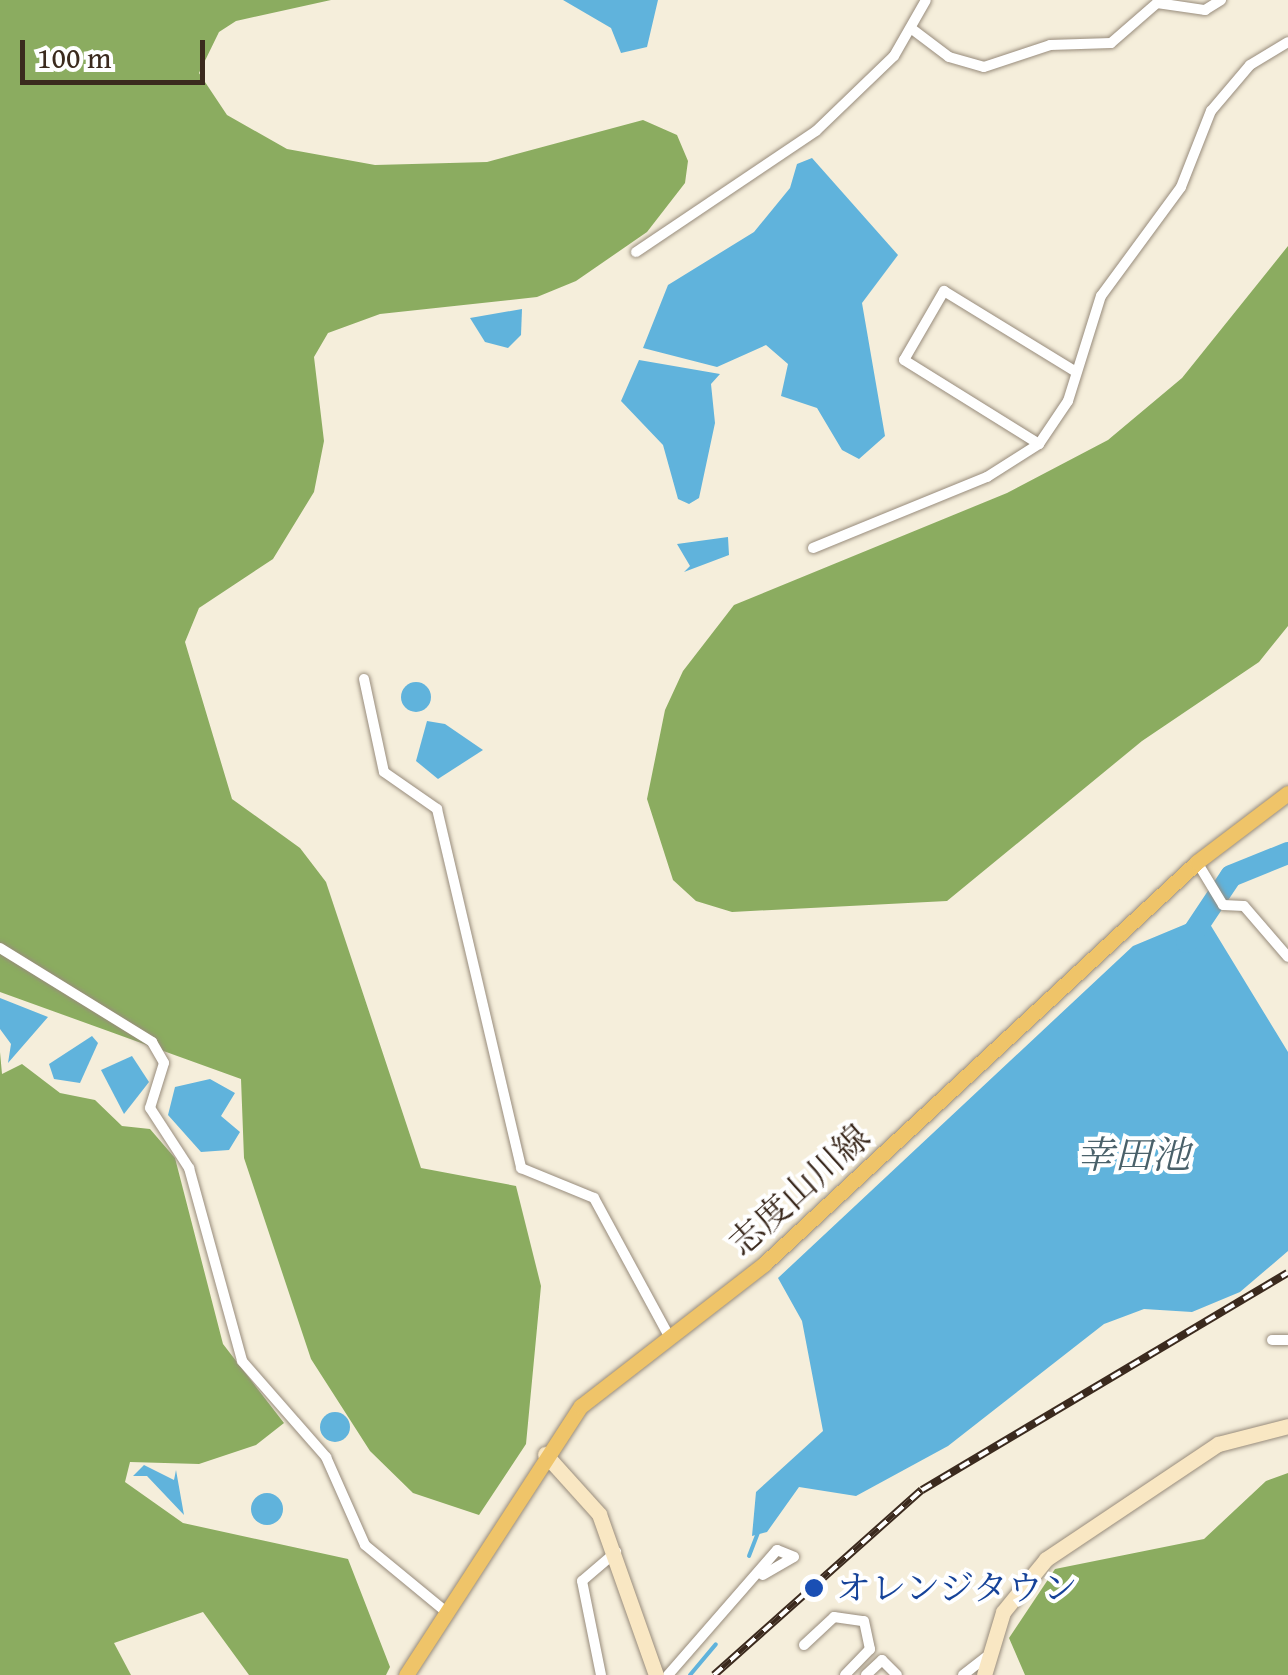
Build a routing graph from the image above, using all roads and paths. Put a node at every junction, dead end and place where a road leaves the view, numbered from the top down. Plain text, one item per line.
1 (926, 0) edge
2 (1222, 0) edge
3 (912, 29) junction
4 (1288, 42) edge
5 (636, 252) dead end
6 (1076, 372) junction
7 (1039, 444) junction
8 (813, 548) dead end
9 (364, 680) dead end
10 (1288, 793) edge
11 (1197, 862) junction
12 (0, 948) edge
13 (1288, 958) edge
14 (669, 1336) junction
15 (1272, 1340) dead end
16 (1288, 1340) edge
17 (1288, 1426) edge
18 (546, 1454) junction
19 (617, 1552) junction
20 (762, 1575) dead end
21 (445, 1611) junction
22 (804, 1645) dead end
23 (986, 1657) junction
24 (655, 1670) edge
25 (406, 1675) edge
26 (602, 1675) edge
27 (668, 1675) edge
28 (845, 1675) edge
29 (866, 1675) edge
30 (898, 1675) edge
31 (963, 1675) edge
32 (984, 1675) edge

1 - 3 street
2 - 3 street
3 - 5 street
4 - 6 street
6 - 7 street
6 - 7 street
7 - 8 street
9 - 14 street
10 - 11 main road, 志度山川線
11 - 13 street
11 - 14 main road, 志度山川線
12 - 21 street
14 - 18 main road, 志度山川線
15 - 16 street
17 - 23 street
18 - 19 street
18 - 21 main road, 志度山川線
19 - 24 street
19 - 26 street
20 - 27 street
21 - 25 main road, 志度山川線
22 - 28 street
23 - 31 street
23 - 32 street
29 - 30 street

